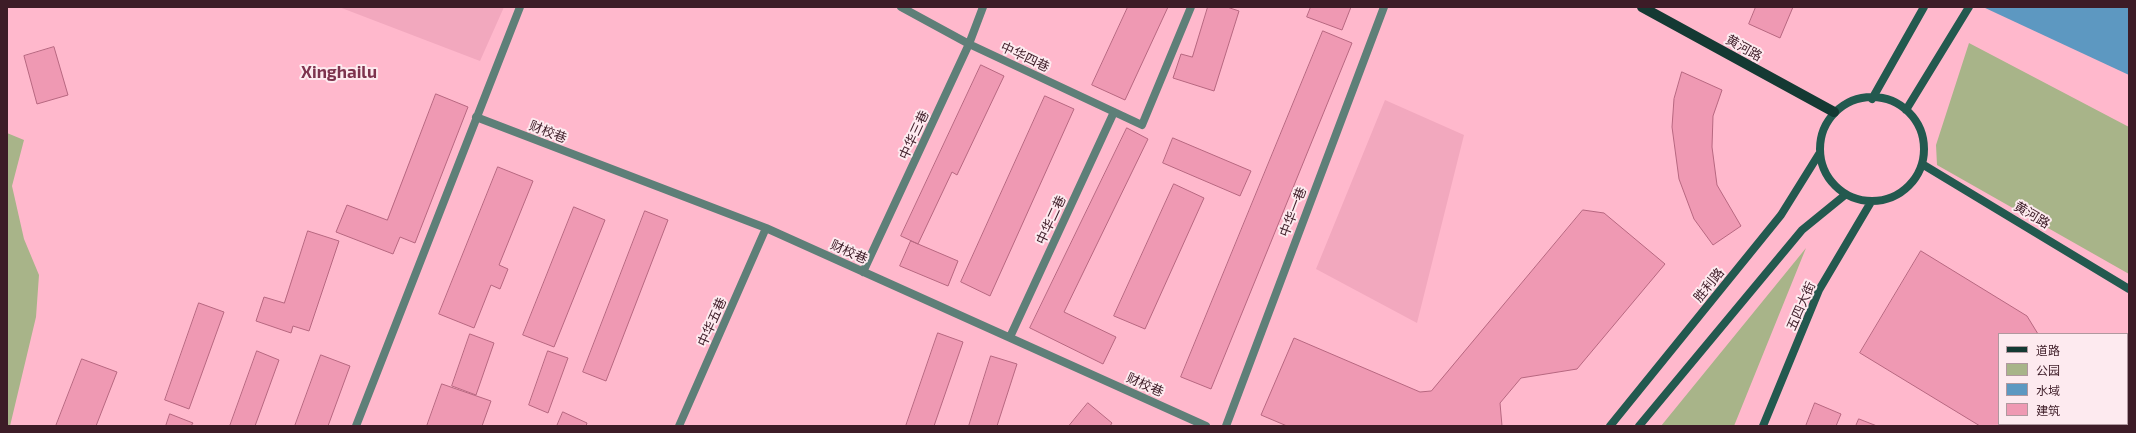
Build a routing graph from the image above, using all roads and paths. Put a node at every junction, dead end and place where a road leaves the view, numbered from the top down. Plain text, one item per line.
1 (520, 7) edge
2 (901, 7) edge
3 (983, 7) edge
4 (1190, 7) edge
5 (1384, 7) edge
6 (1642, 7) edge
7 (1969, 7) edge
8 (1922, 8) edge
9 (969, 44) junction
10 (1872, 99) junction
11 (1906, 110) junction
12 (1114, 112) junction
13 (1834, 112) junction
14 (476, 117) junction
15 (1819, 154) junction
16 (1922, 164) junction
17 (1845, 195) junction
18 (1871, 202) junction
19 (766, 228) junction
20 (863, 272) junction
21 (2129, 289) edge
22 (1010, 337) junction
23 (356, 426) edge
24 (679, 426) edge
25 (1206, 426) edge
26 (1226, 426) edge
27 (1610, 426) edge
28 (1639, 426) edge
29 (1763, 426) edge

1 - 14 street
2 - 9 street, 中华四巷
3 - 9 street, 中华三巷
4 - 12 street, 中华四巷
5 - 26 street, 中华一巷
6 - 13 main road, 黄河路
7 - 11 main road
8 - 10 main road
9 - 12 street, 中华四巷
9 - 20 street, 中华三巷
10 - 11 main road
10 - 13 main road
11 - 16 main road
12 - 22 street, 中华二巷
13 - 15 main road
14 - 19 street, 财校巷
14 - 23 street
15 - 17 main road
15 - 27 main road, 胜利路
16 - 18 main road
16 - 21 main road, 黄河路
17 - 18 main road
17 - 28 main road
18 - 29 main road, 五四大街
19 - 20 street, 财校巷
19 - 24 street, 中华五巷
20 - 22 street, 财校巷
22 - 25 street, 财校巷

